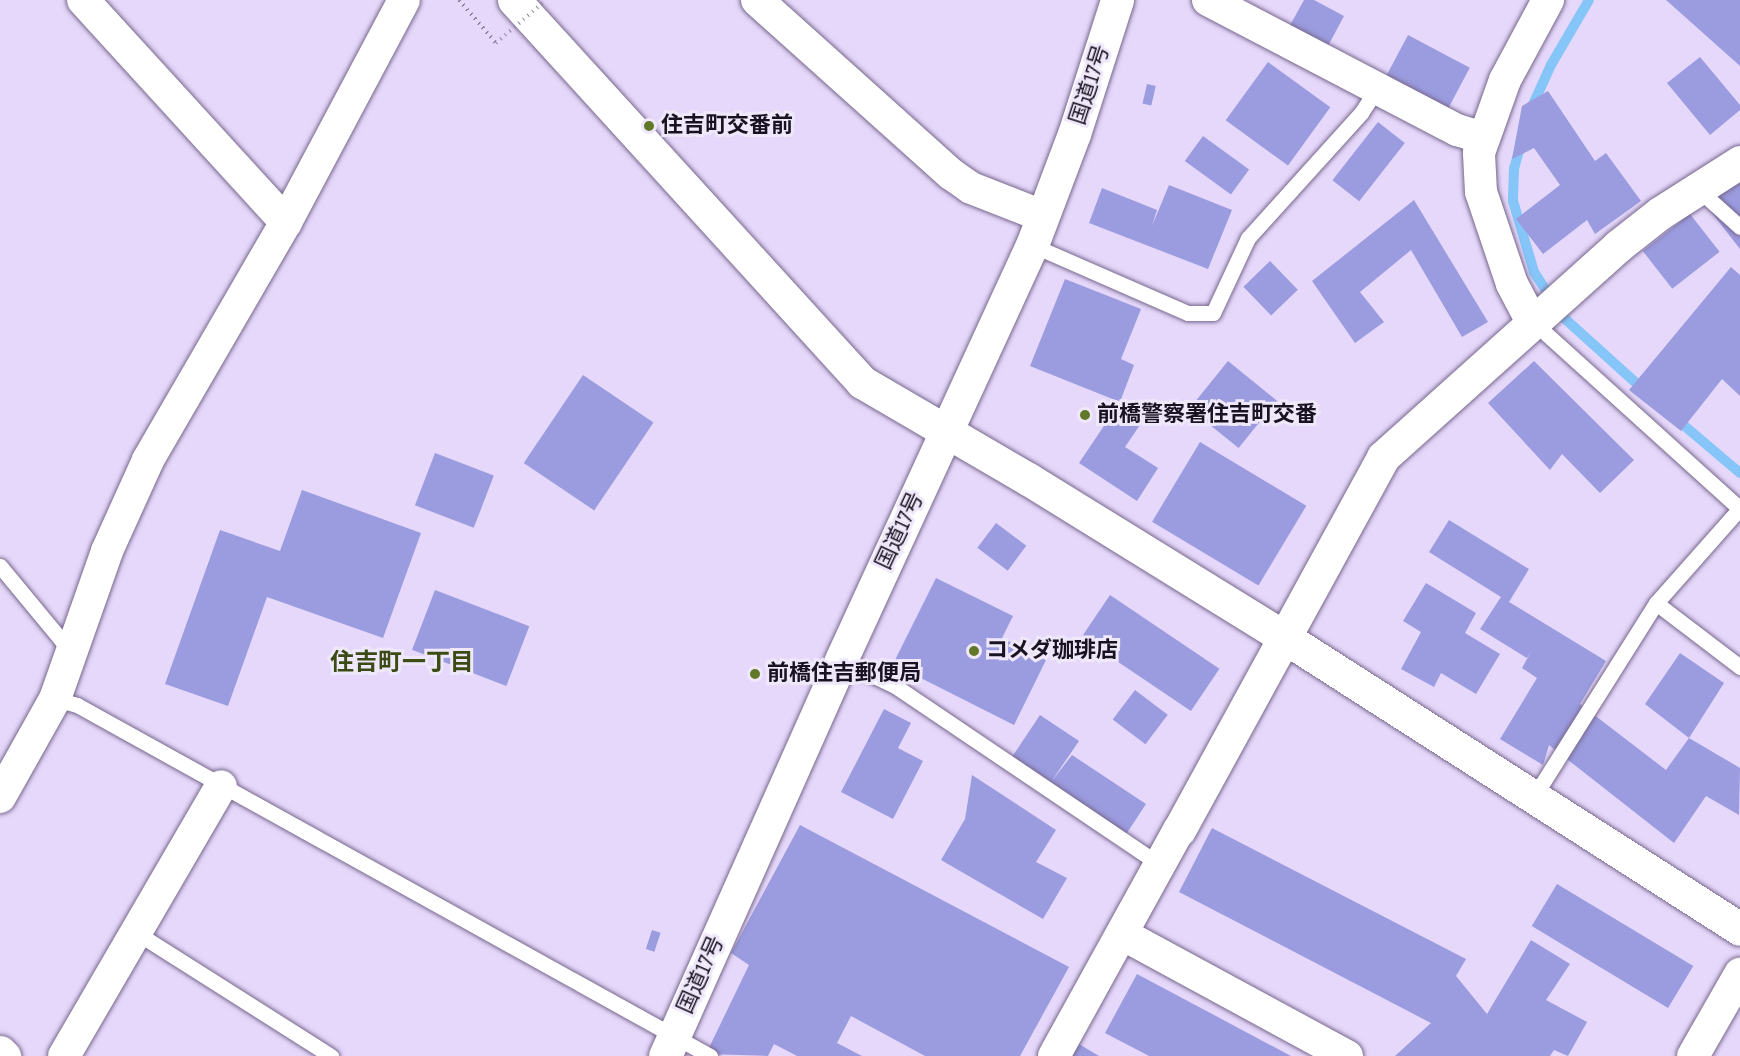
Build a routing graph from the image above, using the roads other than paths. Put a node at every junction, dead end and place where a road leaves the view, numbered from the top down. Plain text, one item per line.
1 (83, 0) edge
2 (404, 0) edge
3 (514, 0) edge
4 (757, 0) edge
5 (1117, 0) edge
6 (1208, 0) edge
7 (1548, 0) edge
8 (1377, 88) junction
9 (1483, 138) junction
10 (1740, 162) edge
11 (1699, 190) junction
12 (286, 222) junction
13 (1740, 227) edge
14 (1038, 230) junction
15 (1531, 320) junction
16 (945, 433) junction
17 (1740, 509) edge
18 (0, 566) edge
19 (1656, 603) junction
20 (1284, 637) junction
21 (74, 648) junction
22 (841, 660) junction
23 (1740, 667) edge
24 (55, 699) junction
25 (221, 786) junction
26 (1535, 795) junction
27 (0, 797) edge
28 (1179, 830) joint
29 (1160, 865) junction
30 (1740, 929) edge
31 (137, 933) junction
32 (1122, 934) junction
33 (1740, 974) edge
34 (670, 1046) edge
35 (0, 1052) edge
36 (4, 1056) edge
37 (64, 1056) edge
38 (331, 1056) edge
39 (710, 1056) edge
40 (1054, 1056) edge
41 (1347, 1056) edge
42 (1693, 1056) edge

1 - 12 street
2 - 12 street
3 - 16 main road
4 - 14 street
5 - 14 main road, 国道17号
6 - 8 street
7 - 9 street
8 - 9 street
8 - 14 lane
9 - 15 street
10 - 11 main road
11 - 13 lane
11 - 15 main road
12 - 21 street
14 - 16 main road, 国道17号
15 - 17 lane
15 - 20 main road
16 - 20 main road
16 - 22 main road, 国道17号
17 - 19 lane
18 - 21 lane
19 - 23 lane
19 - 26 lane
20 - 26 main road
20 - 28 main road
21 - 24 street
22 - 29 lane
22 - 34 main road, 国道17号
24 - 25 lane
24 - 27 street
25 - 31 street
25 - 34 lane
26 - 30 main road
28 - 29 street
29 - 32 street
31 - 37 street
31 - 38 lane
32 - 40 street
32 - 41 street
33 - 42 street
34 - 39 lane
35 - 36 main road

